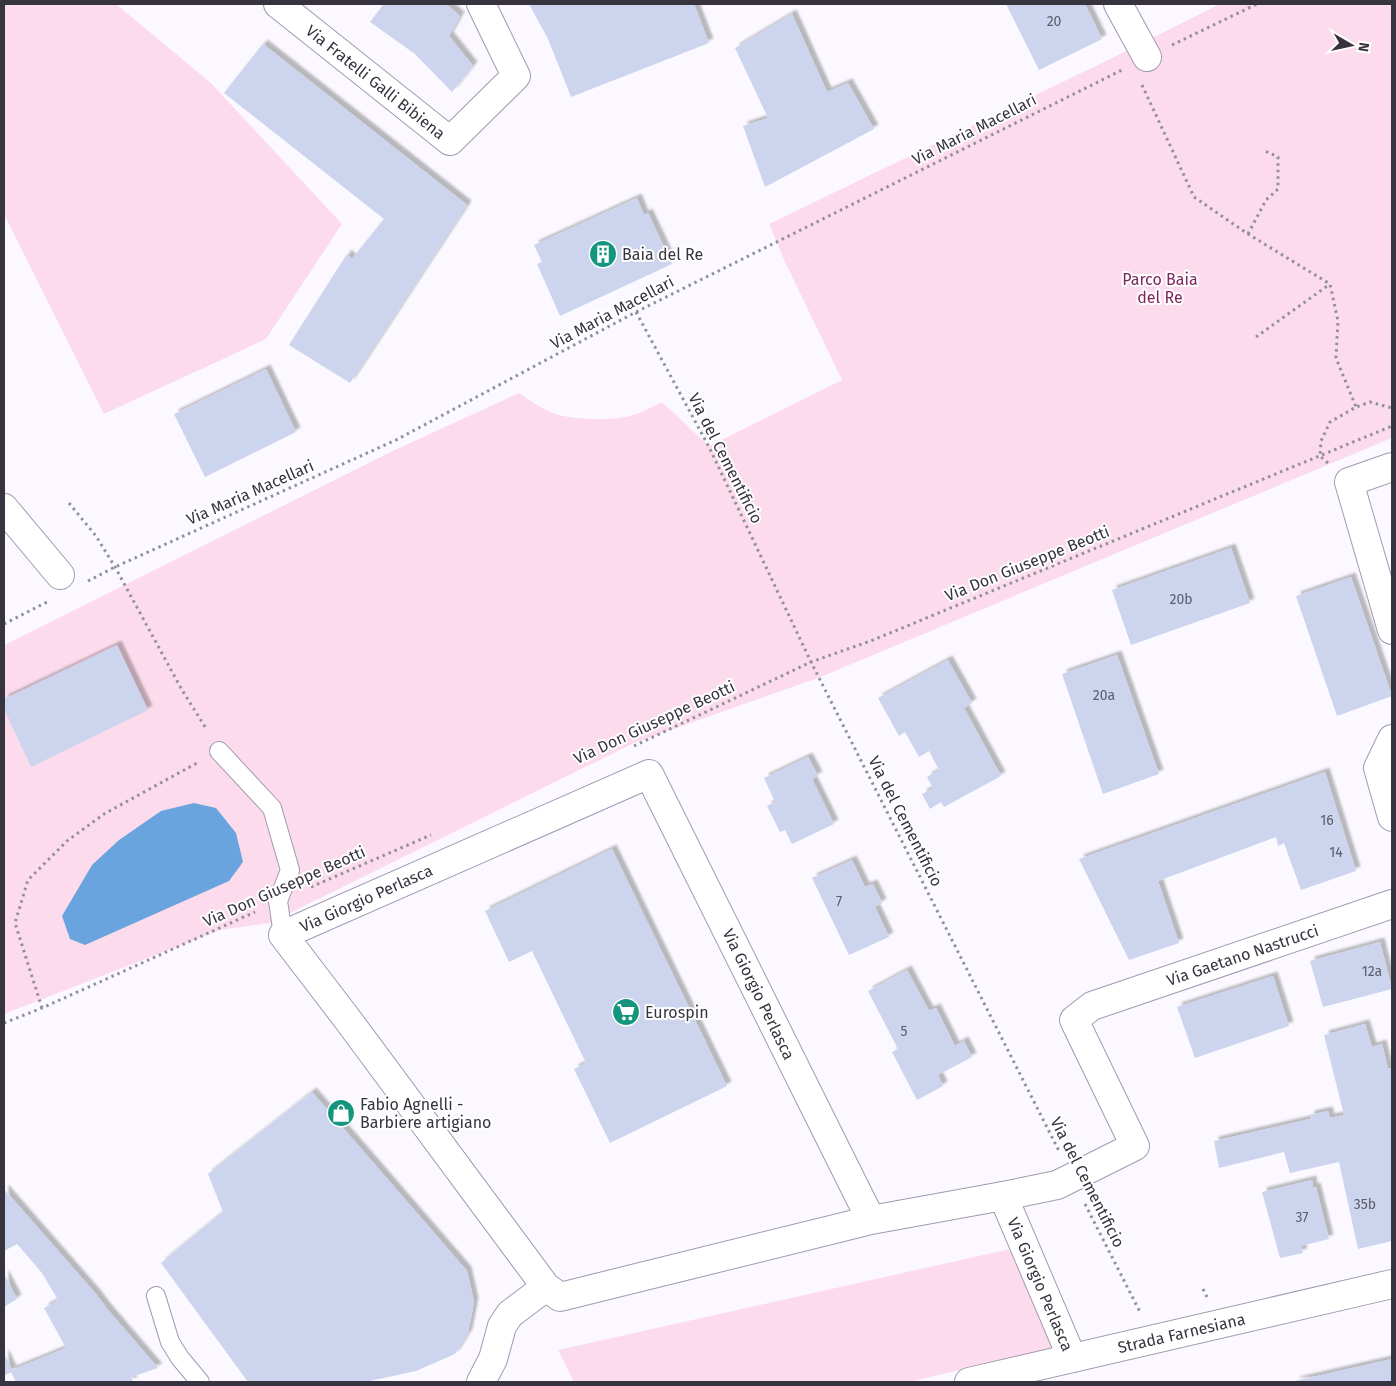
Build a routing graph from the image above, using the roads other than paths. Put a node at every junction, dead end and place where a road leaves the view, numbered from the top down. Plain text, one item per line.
1 (278, 4) edge
2 (481, 4) edge
3 (1118, 4) edge
4 (1139, 61) road end
5 (1392, 467) edge
6 (4, 508) edge
7 (66, 586) road end
8 (1392, 630) edge
9 (1392, 739) edge
10 (219, 751) road end
11 (1392, 817) edge
12 (1392, 904) edge
13 (283, 935) junction
14 (1003, 1196) junction
15 (871, 1220) junction
16 (1392, 1284) edge
17 (546, 1287) junction
18 (156, 1296) dead end
19 (1072, 1358) junction
20 (200, 1382) edge
21 (481, 1382) edge
22 (969, 1382) edge

1 - 2 street, Via Fratelli Galli Bibiena
3 - 4 street
5 - 8 street
6 - 7 street
9 - 11 street
10 - 13 lane
12 - 14 street, Via Gaetano Nastrucci
13 - 15 street, Via Giorgio Perlasca
13 - 17 street, Via Giorgio Perlasca
14 - 15 street
14 - 19 street, Via Giorgio Perlasca
15 - 17 street
16 - 19 street, Strada Farnesiana
17 - 21 street
18 - 20 lane
19 - 22 street, Strada Farnesiana

